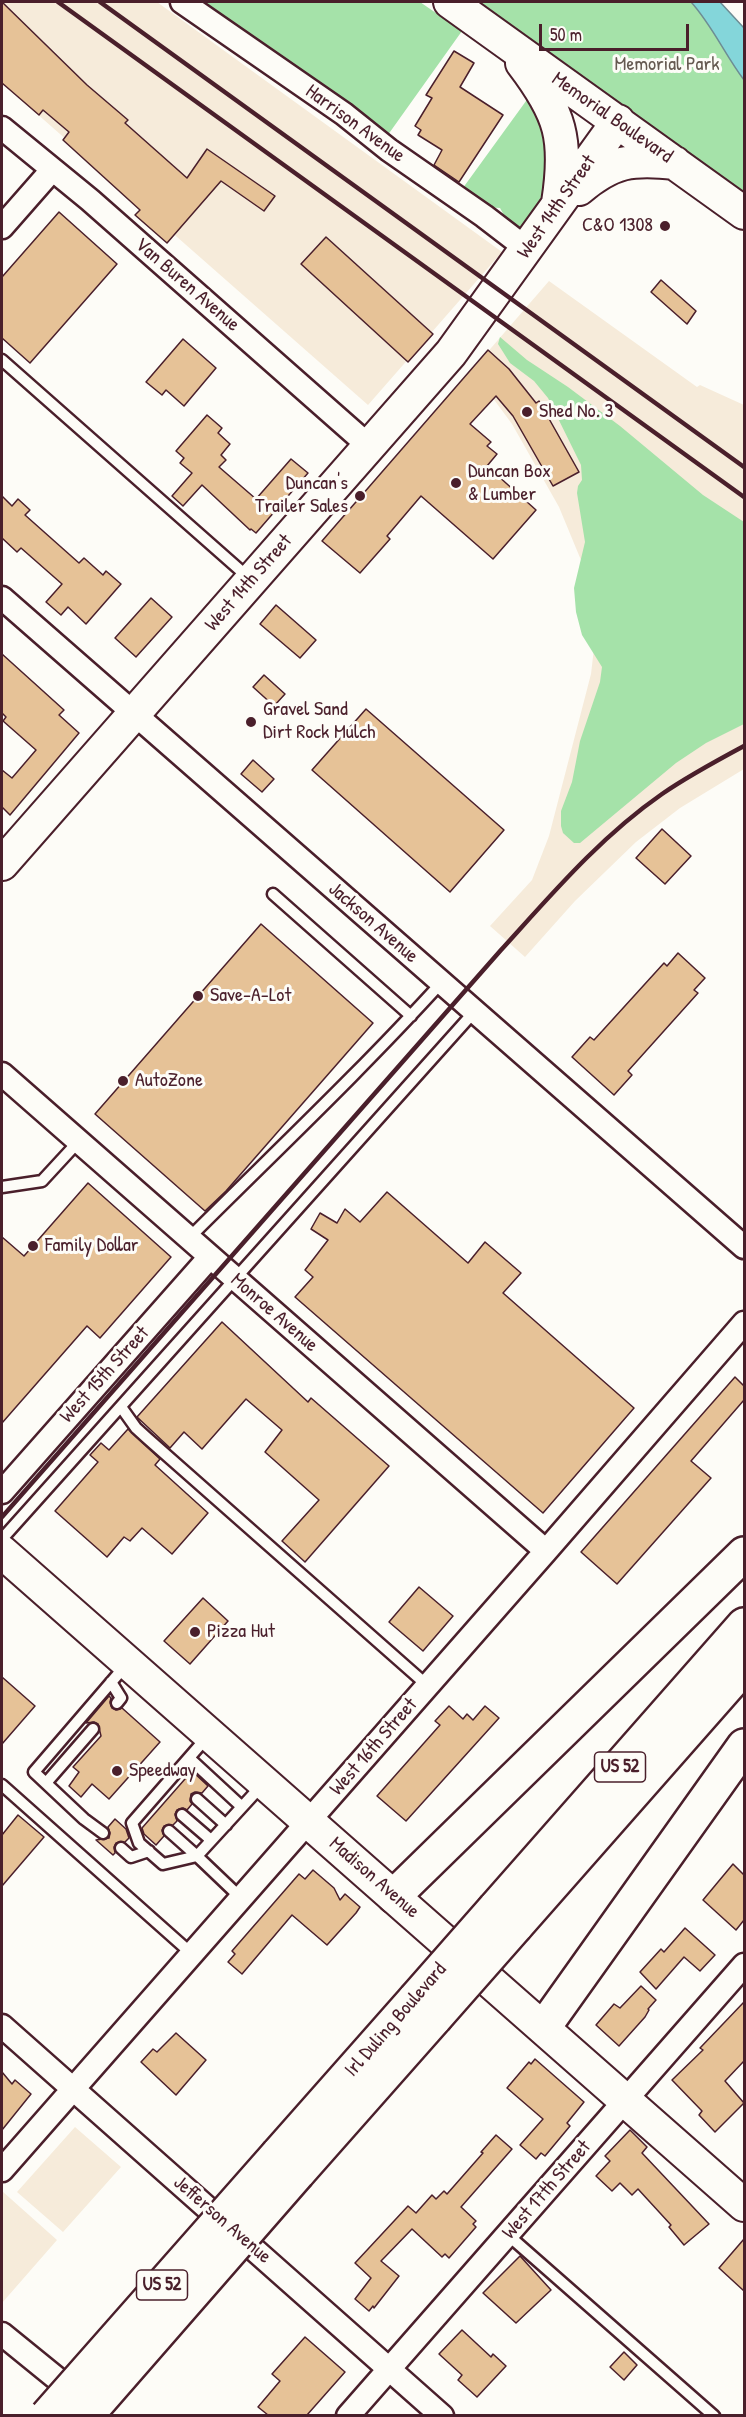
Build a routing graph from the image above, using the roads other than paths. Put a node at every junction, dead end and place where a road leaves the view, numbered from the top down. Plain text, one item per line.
1 (182, 2) edge
2 (450, 2) edge
3 (507, 43) junction
4 (618, 121) junction
5 (2, 128) edge
6 (675, 163) junction
7 (52, 170) junction
8 (557, 207) junction
9 (744, 213) edge
10 (2, 227) edge
11 (527, 249) junction
12 (2, 360) edge
13 (369, 446) junction
14 (252, 580) junction
15 (2, 598) edge
16 (133, 714) junction
17 (8, 852) edge
18 (273, 894) dead end
19 (441, 983) junction
20 (474, 1012) junction
21 (411, 1016) junction
22 (2, 1074) edge
23 (78, 1142) junction
24 (2, 1187) edge
25 (188, 1239) junction
26 (744, 1247) edge
27 (209, 1258) junction
28 (236, 1280) junction
29 (744, 1323) edge
30 (121, 1407) junction
31 (2, 1492) edge
32 (2, 1539) edge
33 (546, 1551) junction
34 (2, 1552) edge
35 (744, 1554) edge
36 (744, 1625) edge
37 (744, 1666) edge
38 (120, 1672) junction
39 (428, 1686) junction
40 (117, 1703) dead end
41 (93, 1729) dead end
42 (209, 1734) junction
43 (744, 1746) edge
44 (189, 1758) junction
45 (264, 1782) junction
46 (46, 1783) junction
47 (2, 1785) edge
48 (197, 1799) dead end
49 (242, 1807) junction
50 (182, 1815) dead end
51 (309, 1821) junction
52 (226, 1825) junction
53 (169, 1831) dead end
54 (103, 1833) dead end
55 (211, 1840) junction
56 (121, 1848) dead end
57 (149, 1851) junction
58 (197, 1856) junction
59 (394, 1896) junction
60 (241, 1898) junction
61 (505, 1917) junction
62 (192, 1954) junction
63 (744, 1965) edge
64 (2, 2026) edge
65 (544, 2027) junction
66 (74, 2089) junction
67 (626, 2100) junction
68 (288, 2163) junction
69 (2, 2170) edge
70 (744, 2205) edge
71 (508, 2235) junction
72 (2, 2334) edge
73 (390, 2368) junction
74 (47, 2415) edge
75 (86, 2415) edge
76 (102, 2415) edge
77 (348, 2415) edge
78 (442, 2415) edge
79 (714, 2415) edge

1 - 11 street, Harrison Avenue
2 - 3 street, Memorial Boulevard
3 - 4 street, Memorial Boulevard
3 - 8 street
4 - 6 street, Memorial Boulevard
4 - 8 street, West 14th Street
5 - 7 street, Van Buren Avenue
6 - 8 street
6 - 9 street, Memorial Boulevard
7 - 10 street
7 - 13 street, Van Buren Avenue
8 - 11 street, West 14th Street
11 - 13 street, West 14th Street
12 - 14 lane
13 - 14 street, West 14th Street
14 - 16 street, West 14th Street
15 - 16 street, Jackson Avenue
16 - 17 street, West 14th Street
16 - 19 street, Jackson Avenue
18 - 21 lane
19 - 20 street, Jackson Avenue
19 - 21 lane
20 - 26 street, Jackson Avenue
20 - 28 lane
21 - 25 lane
22 - 23 street, Monroe Avenue
23 - 24 lane
23 - 25 street, Monroe Avenue
25 - 27 street, Monroe Avenue
27 - 28 street, Monroe Avenue
27 - 31 street, West 15th Street
28 - 30 lane
28 - 33 street, Monroe Avenue
29 - 33 street, West 16th Street
30 - 32 lane
30 - 39 lane
33 - 39 street, West 16th Street
34 - 38 street, Madison Avenue
35 - 59 highway
36 - 61 highway, Irl Duling Boulevard / US 52
37 - 61 highway, Irl Duling Boulevard / US 52
38 - 40 lane
38 - 42 street, Madison Avenue
38 - 46 lane
39 - 51 street, West 16th Street
41 - 46 lane
42 - 44 lane
42 - 45 street, Madison Avenue
43 - 65 highway
44 - 49 lane
44 - 57 lane
45 - 49 lane
45 - 51 street, Madison Avenue
46 - 54 lane
47 - 62 lane
48 - 52 lane
49 - 52 lane
50 - 55 lane
51 - 59 street, Madison Avenue
51 - 60 street, West 16th Street
52 - 55 lane
53 - 58 lane
55 - 58 lane
56 - 57 lane
57 - 58 lane
58 - 60 lane
59 - 65 street, Madison Avenue
60 - 62 street, West 16th Street
61 - 68 highway, Irl Duling Boulevard / US 52, bridge
62 - 66 street, West 16th Street
63 - 67 street, West 17th Street
64 - 66 street, Jefferson Avenue
65 - 67 street, Madison Avenue
66 - 69 street, West 16th Street
66 - 73 street, Jefferson Avenue
67 - 70 street, Madison Avenue
67 - 71 street, West 17th Street
68 - 74 highway, Irl Duling Boulevard / US 52, bridge
68 - 75 highway, Irl Duling Boulevard / US 52, bridge
71 - 73 street, West 17th Street
71 - 79 lane
72 - 76 street
73 - 77 street, West 17th Street
73 - 78 street, Jefferson Avenue

